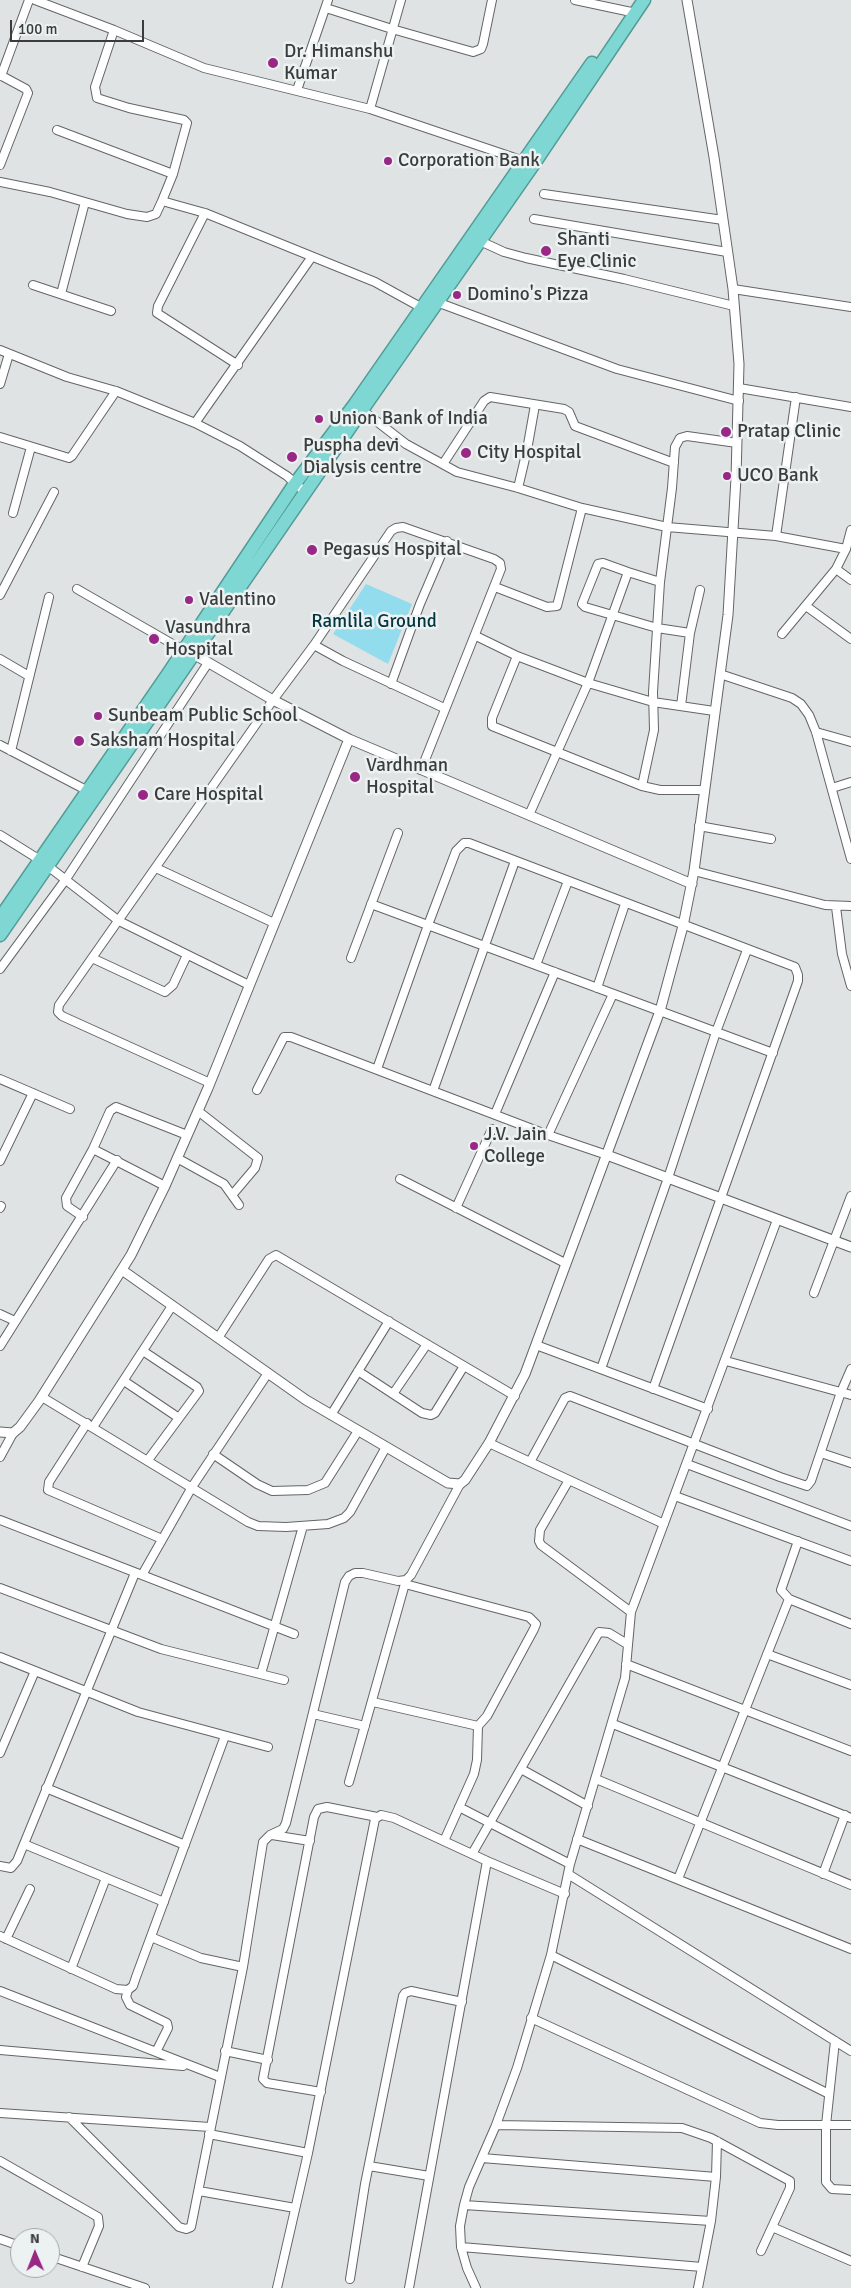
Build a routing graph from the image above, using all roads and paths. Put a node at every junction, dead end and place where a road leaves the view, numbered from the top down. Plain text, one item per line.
1 (29, 0) edge
2 (35, 0) edge
3 (401, 0) edge
4 (492, 0) edge
5 (575, 0) edge
6 (644, 0) edge
7 (687, 0) edge
8 (327, 4) edge
9 (632, 8) edge
10 (392, 29) junction
11 (114, 30) junction
12 (1, 76) edge
13 (297, 90) junction
14 (370, 108) junction
15 (57, 130) dead end
16 (529, 163) junction
17 (0, 165) edge
18 (173, 174) junction
19 (0, 182) edge
20 (544, 194) dead end
21 (162, 201) junction
22 (85, 202) junction
23 (205, 214) junction
24 (534, 219) dead end
25 (723, 220) junction
26 (480, 241) junction
27 (727, 252) junction
28 (311, 258) junction
29 (32, 285) dead end
30 (733, 289) junction
31 (61, 294) junction
32 (429, 305) junction
33 (734, 306) junction
34 (851, 307) edge
35 (112, 311) dead end
36 (0, 350) edge
37 (10, 354) junction
38 (238, 365) junction
39 (0, 384) edge
40 (738, 388) junction
41 (116, 390) junction
42 (796, 397) junction
43 (738, 401) junction
44 (535, 405) junction
45 (851, 407) edge
46 (362, 410) junction
47 (195, 423) junction
48 (0, 437) edge
49 (737, 443) junction
50 (31, 447) junction
51 (443, 464) junction
52 (674, 464) junction
53 (294, 485) junction
54 (518, 488) junction
55 (54, 492) dead end
56 (306, 492) junction
57 (582, 508) junction
58 (13, 513) dead end
59 (667, 526) junction
60 (851, 530) edge
61 (733, 533) junction
62 (776, 536) junction
63 (447, 541) junction
64 (846, 549) junction
65 (836, 569) junction
66 (628, 572) junction
67 (851, 580) edge
68 (660, 582) junction
69 (495, 588) junction
70 (77, 589) dead end
71 (700, 590) dead end
72 (0, 595) edge
73 (49, 597) dead end
74 (806, 606) junction
75 (613, 615) junction
76 (657, 628) junction
77 (690, 633) junction
78 (782, 634) dead end
79 (476, 636) junction
80 (851, 639) edge
81 (314, 644) junction
82 (187, 651) junction
83 (517, 656) junction
84 (0, 659) edge
85 (208, 663) junction
86 (720, 674) junction
87 (30, 676) junction
88 (588, 683) junction
89 (391, 684) junction
90 (273, 700) junction
91 (653, 702) junction
92 (681, 706) junction
93 (444, 708) junction
94 (714, 710) junction
95 (816, 732) junction
96 (350, 739) junction
97 (851, 742) edge
98 (0, 745) edge
99 (11, 751) junction
100 (558, 752) junction
101 (421, 770) junction
102 (851, 782) edge
103 (642, 786) junction
104 (832, 788) junction
105 (704, 790) junction
106 (88, 791) junction
107 (529, 815) junction
108 (699, 826) junction
109 (398, 833) dead end
110 (0, 835) edge
111 (771, 839) dead end
112 (515, 860) junction
113 (851, 860) edge
114 (44, 863) junction
115 (156, 868) junction
116 (694, 870) junction
117 (66, 879) junction
118 (568, 881) junction
119 (692, 884) junction
120 (371, 904) junction
121 (625, 904) junction
122 (851, 906) edge
123 (836, 907) junction
124 (0, 918) edge
125 (119, 921) junction
126 (274, 923) junction
127 (428, 925) junction
128 (683, 926) junction
129 (0, 935) edge
130 (484, 946) junction
131 (747, 950) junction
132 (187, 955) junction
133 (92, 958) junction
134 (351, 958) dead end
135 (536, 965) junction
136 (0, 969) edge
137 (555, 972) junction
138 (249, 985) junction
139 (851, 986) edge
140 (597, 988) junction
141 (613, 994) junction
142 (660, 1011) junction
143 (716, 1032) junction
144 (772, 1053) junction
145 (377, 1069) junction
146 (0, 1080) edge
147 (210, 1082) junction
148 (258, 1090) dead end
149 (432, 1091) junction
150 (33, 1093) junction
151 (70, 1109) dead end
152 (198, 1111) junction
153 (495, 1114) junction
154 (492, 1129) dead end
155 (187, 1135) junction
156 (548, 1135) junction
157 (93, 1149) junction
158 (607, 1155) junction
159 (177, 1158) junction
160 (117, 1160) junction
161 (0, 1162) edge
162 (668, 1178) junction
163 (400, 1179) dead end
164 (165, 1186) junction
165 (232, 1194) junction
166 (851, 1196) edge
167 (721, 1200) junction
168 (239, 1205) dead end
169 (456, 1208) junction
170 (82, 1216) junction
171 (777, 1220) junction
172 (834, 1241) junction
173 (851, 1247) edge
174 (565, 1263) junction
175 (122, 1270) junction
176 (814, 1293) dead end
177 (172, 1306) junction
178 (0, 1314) edge
179 (15, 1321) junction
180 (389, 1321) junction
181 (218, 1338) junction
182 (427, 1344) junction
183 (536, 1345) junction
184 (0, 1346) edge
185 (143, 1351) junction
186 (726, 1361) junction
187 (464, 1366) junction
188 (601, 1369) junction
189 (851, 1369) edge
190 (358, 1371) junction
191 (268, 1373) junction
192 (124, 1381) junction
193 (653, 1388) junction
194 (841, 1392) junction
195 (393, 1394) junction
196 (851, 1395) edge
197 (42, 1396) junction
198 (515, 1396) junction
199 (708, 1409) junction
200 (331, 1415) junction
201 (179, 1418) junction
202 (90, 1425) junction
203 (358, 1431) junction
204 (0, 1432) edge
205 (13, 1433) junction
206 (489, 1443) junction
207 (694, 1444) junction
208 (386, 1447) junction
209 (821, 1453) junction
210 (213, 1454) junction
211 (0, 1457) edge
212 (148, 1460) junction
213 (530, 1462) junction
214 (851, 1462) edge
215 (687, 1464) junction
216 (569, 1480) junction
217 (460, 1484) junction
218 (192, 1487) junction
219 (675, 1496) junction
220 (0, 1520) edge
221 (664, 1524) junction
222 (303, 1526) junction
223 (851, 1526) edge
224 (162, 1539) junction
225 (798, 1541) junction
226 (851, 1561) edge
227 (138, 1574) junction
228 (406, 1582) junction
229 (0, 1588) edge
230 (789, 1599) junction
231 (631, 1612) junction
232 (851, 1624) edge
233 (274, 1626) junction
234 (111, 1631) junction
235 (294, 1634) dead end
236 (627, 1644) junction
237 (767, 1654) junction
238 (0, 1657) edge
239 (626, 1664) junction
240 (35, 1671) junction
241 (261, 1674) junction
242 (284, 1680) dead end
243 (851, 1685) edge
244 (85, 1691) junction
245 (373, 1702) junction
246 (746, 1710) junction
247 (313, 1714) junction
248 (613, 1724) junction
249 (365, 1726) junction
250 (478, 1726) junction
251 (225, 1736) junction
252 (268, 1747) dead end
253 (851, 1751) edge
254 (0, 1753) edge
255 (724, 1766) junction
256 (521, 1769) junction
257 (596, 1779) junction
258 (349, 1782) dead end
259 (46, 1788) junction
260 (588, 1806) junction
261 (460, 1807) junction
262 (848, 1816) edge
263 (377, 1817) junction
264 (491, 1823) junction
265 (701, 1824) junction
266 (270, 1835) junction
267 (577, 1839) junction
268 (310, 1841) junction
269 (444, 1841) junction
270 (24, 1844) junction
271 (185, 1845) junction
272 (472, 1854) junction
273 (487, 1861) junction
274 (570, 1864) junction
275 (0, 1866) edge
276 (568, 1874) junction
277 (823, 1874) junction
278 (106, 1878) junction
279 (678, 1879) junction
280 (851, 1885) edge
281 (30, 1889) dead end
282 (565, 1894) junction
283 (164, 1902) junction
284 (3, 1937) edge
285 (151, 1937) junction
286 (851, 1949) edge
287 (550, 1955) junction
288 (242, 1967) junction
289 (71, 1969) junction
290 (128, 1990) junction
291 (0, 1991) edge
292 (462, 2002) junction
293 (532, 2018) junction
294 (835, 2041) junction
295 (0, 2050) edge
296 (226, 2051) junction
297 (851, 2051) edge
298 (156, 2052) junction
299 (268, 2060) junction
300 (193, 2067) junction
301 (220, 2077) junction
302 (321, 2092) junction
303 (828, 2094) junction
304 (0, 2113) edge
305 (69, 2117) junction
306 (496, 2125) junction
307 (826, 2125) junction
308 (851, 2125) edge
309 (210, 2130) junction
310 (717, 2141) junction
311 (308, 2153) junction
312 (482, 2158) junction
313 (0, 2161) edge
314 (369, 2166) junction
315 (429, 2176) junction
316 (716, 2177) junction
317 (851, 2190) edge
318 (199, 2191) junction
319 (464, 2205) junction
320 (296, 2208) junction
321 (711, 2221) junction
322 (772, 2227) junction
323 (461, 2247) junction
324 (761, 2252) dead end
325 (60, 2259) edge
326 (851, 2261) edge
327 (82, 2267) junction
328 (702, 2267) junction
329 (350, 2279) dead end
330 (145, 2288) edge
331 (277, 2288) edge
332 (409, 2288) edge
333 (476, 2288) edge
334 (698, 2288) edge

1 - 12 street
2 - 11 street
3 - 10 street
4 - 10 street
5 - 9 street
6 - 9 highway
7 - 25 street
8 - 10 street
8 - 13 street
9 - 16 highway
10 - 14 street
11 - 13 street
11 - 18 street
12 - 17 street
13 - 14 street
14 - 16 street
15 - 18 street
16 - 26 highway
16 - 32 highway
18 - 21 street
19 - 22 street
20 - 25 street
21 - 22 street
21 - 23 street
22 - 31 street
23 - 28 street
23 - 38 street
24 - 27 street
25 - 27 street
26 - 32 highway
26 - 33 street
27 - 30 street
28 - 32 street
28 - 38 street
29 - 31 street
30 - 33 street
30 - 34 street
31 - 35 street
32 - 43 street
32 - 46 highway
32 - 53 highway
33 - 40 street
36 - 37 street
37 - 39 street
37 - 41 street
38 - 47 street
40 - 42 street
40 - 43 street
41 - 47 street
41 - 50 street
42 - 45 street
42 - 62 street
43 - 49 street
44 - 51 street
44 - 52 street
44 - 54 street
46 - 51 street
46 - 56 highway
47 - 53 street
48 - 50 street
49 - 52 street
49 - 61 street
50 - 58 street
51 - 54 street
52 - 59 street
53 - 56 street
53 - 82 highway
54 - 57 street
55 - 72 street
56 - 82 highway
57 - 59 street
57 - 69 street
59 - 61 street
59 - 68 street
60 - 64 street
61 - 62 street
61 - 86 street
62 - 64 street
63 - 69 street
63 - 81 street
63 - 89 street
64 - 65 street
65 - 67 street
65 - 74 street
66 - 68 street
66 - 75 street
66 - 75 street
68 - 76 street
69 - 79 street
70 - 82 street
71 - 77 street
73 - 87 street
74 - 78 street
74 - 80 street
75 - 76 street
75 - 88 street
76 - 77 street
76 - 91 street
77 - 92 street
79 - 83 street
79 - 93 street
81 - 89 street
81 - 90 street
82 - 85 street
82 - 106 highway
82 - 114 highway
83 - 88 street
83 - 100 street
84 - 87 street
85 - 90 street
85 - 117 street
86 - 94 street
86 - 95 street
87 - 99 street
88 - 91 street
88 - 100 street
89 - 93 street
90 - 96 street
90 - 115 street
91 - 92 street
91 - 103 street
92 - 94 street
93 - 101 street
94 - 105 street
95 - 97 street
95 - 104 street
96 - 101 street
96 - 126 street
98 - 99 street
99 - 106 street
100 - 103 street
100 - 107 street
101 - 107 street
102 - 104 street
103 - 105 street
104 - 113 street
105 - 108 street
106 - 114 highway
107 - 119 street
108 - 111 street
108 - 116 street
109 - 120 street
110 - 114 street
112 - 118 street
112 - 127 street
112 - 130 street
114 - 117 street
114 - 124 highway
114 - 129 highway
115 - 125 street
115 - 126 street
116 - 119 street
116 - 123 street
117 - 125 street
117 - 136 street
118 - 121 street
118 - 135 street
119 - 128 street
120 - 127 street
120 - 134 street
121 - 128 street
121 - 140 street
122 - 123 street
123 - 139 street
125 - 132 street
125 - 133 street
126 - 138 street
127 - 130 street
127 - 145 street
128 - 131 street
128 - 142 street
130 - 135 street
130 - 149 street
131 - 143 street
131 - 144 street
132 - 133 street
132 - 138 street
133 - 147 street
135 - 137 street
137 - 140 street
137 - 153 street
138 - 147 street
140 - 141 street
141 - 142 street
141 - 156 street
142 - 143 street
142 - 158 street
143 - 144 street
143 - 162 street
144 - 167 street
145 - 148 street
145 - 149 street
146 - 150 street
147 - 152 street
149 - 153 street
150 - 151 street
150 - 161 street
152 - 155 street
152 - 165 street
153 - 156 street
154 - 169 street
155 - 157 street
155 - 159 street
156 - 158 street
157 - 160 street
157 - 170 street
158 - 162 street
158 - 174 street
159 - 164 street
159 - 165 street
160 - 164 street
160 - 170 street
162 - 167 street
162 - 188 street
163 - 169 street
164 - 175 street
165 - 168 street
166 - 172 street
167 - 171 street
167 - 193 street
169 - 174 street
170 - 179 street
171 - 172 street
171 - 186 street
172 - 173 street
172 - 176 street
174 - 183 street
175 - 177 street
175 - 197 street
177 - 181 street
177 - 185 street
178 - 179 street
179 - 184 street
180 - 181 street
180 - 182 street
180 - 190 street
181 - 191 street
182 - 187 street
182 - 195 street
183 - 188 street
183 - 198 street
185 - 192 street
185 - 201 street
186 - 194 street
186 - 199 street
187 - 195 street
187 - 198 street
188 - 193 street
189 - 194 street
190 - 195 street
190 - 200 street
191 - 200 street
191 - 210 street
192 - 201 street
192 - 202 street
193 - 199 street
194 - 196 street
194 - 209 street
197 - 202 street
197 - 205 street
198 - 206 street
199 - 207 street
200 - 203 street
201 - 212 street
202 - 212 street
202 - 224 street
203 - 208 street
203 - 210 street
204 - 205 street
205 - 211 street
206 - 213 street
206 - 217 street
207 - 209 street
207 - 213 street
207 - 215 street
208 - 217 street
208 - 222 street
209 - 214 street
210 - 218 street
212 - 218 street
213 - 216 street
215 - 219 street
215 - 223 street
216 - 221 street
216 - 231 street
217 - 228 street
218 - 222 street
218 - 224 street
219 - 221 street
219 - 225 street
220 - 227 street
221 - 231 street
222 - 233 street
224 - 227 street
225 - 226 street
225 - 230 street
227 - 233 street
227 - 234 street
228 - 245 street
228 - 247 street
228 - 250 street
229 - 234 street
230 - 232 street
230 - 237 street
231 - 236 street
233 - 235 street
233 - 241 street
234 - 241 street
234 - 244 street
236 - 239 street
236 - 256 street
237 - 243 street
237 - 246 street
238 - 240 street
239 - 246 street
239 - 248 street
240 - 244 street
240 - 254 street
241 - 242 street
244 - 251 street
244 - 259 street
245 - 249 street
245 - 250 street
246 - 253 street
246 - 255 street
247 - 249 street
247 - 266 street
248 - 255 street
248 - 257 street
249 - 258 street
250 - 261 street
251 - 252 street
251 - 271 street
255 - 262 street
255 - 265 street
256 - 260 street
256 - 264 street
257 - 260 street
257 - 265 street
259 - 270 street
259 - 271 street
260 - 267 street
261 - 264 street
261 - 269 street
262 - 277 street
263 - 268 street
263 - 269 street
263 - 302 street
264 - 272 street
264 - 274 street
265 - 277 street
265 - 279 street
266 - 268 street
266 - 288 street
267 - 274 street
267 - 279 street
268 - 299 street
269 - 272 street
270 - 275 street
270 - 278 street
271 - 283 street
272 - 273 street
273 - 282 street
273 - 292 street
274 - 276 street
276 - 282 street
276 - 294 street
277 - 280 street
278 - 283 street
278 - 289 street
279 - 286 street
281 - 284 street
282 - 287 street
283 - 285 street
284 - 289 street
285 - 288 street
285 - 290 street
287 - 293 street
287 - 303 street
288 - 296 street
289 - 290 street
290 - 298 street
291 - 298 street
292 - 314 street
292 - 315 street
293 - 306 street
293 - 307 street
294 - 297 street
294 - 303 street
295 - 300 street
296 - 299 street
296 - 301 street
298 - 300 street
299 - 302 street
300 - 301 street
301 - 309 street
302 - 311 street
303 - 307 street
304 - 305 street
305 - 309 street
305 - 318 street
306 - 310 street
306 - 312 street
307 - 308 street
307 - 317 street
309 - 311 street
309 - 318 street
310 - 316 street
310 - 322 street
311 - 320 street
312 - 316 street
312 - 319 street
313 - 327 street
314 - 315 street
314 - 329 street
315 - 332 street
316 - 321 street
318 - 320 street
319 - 321 street
319 - 323 street
320 - 331 street
321 - 328 street
322 - 324 street
322 - 326 street
323 - 328 street
323 - 333 street
325 - 327 street
327 - 330 street
328 - 334 street

